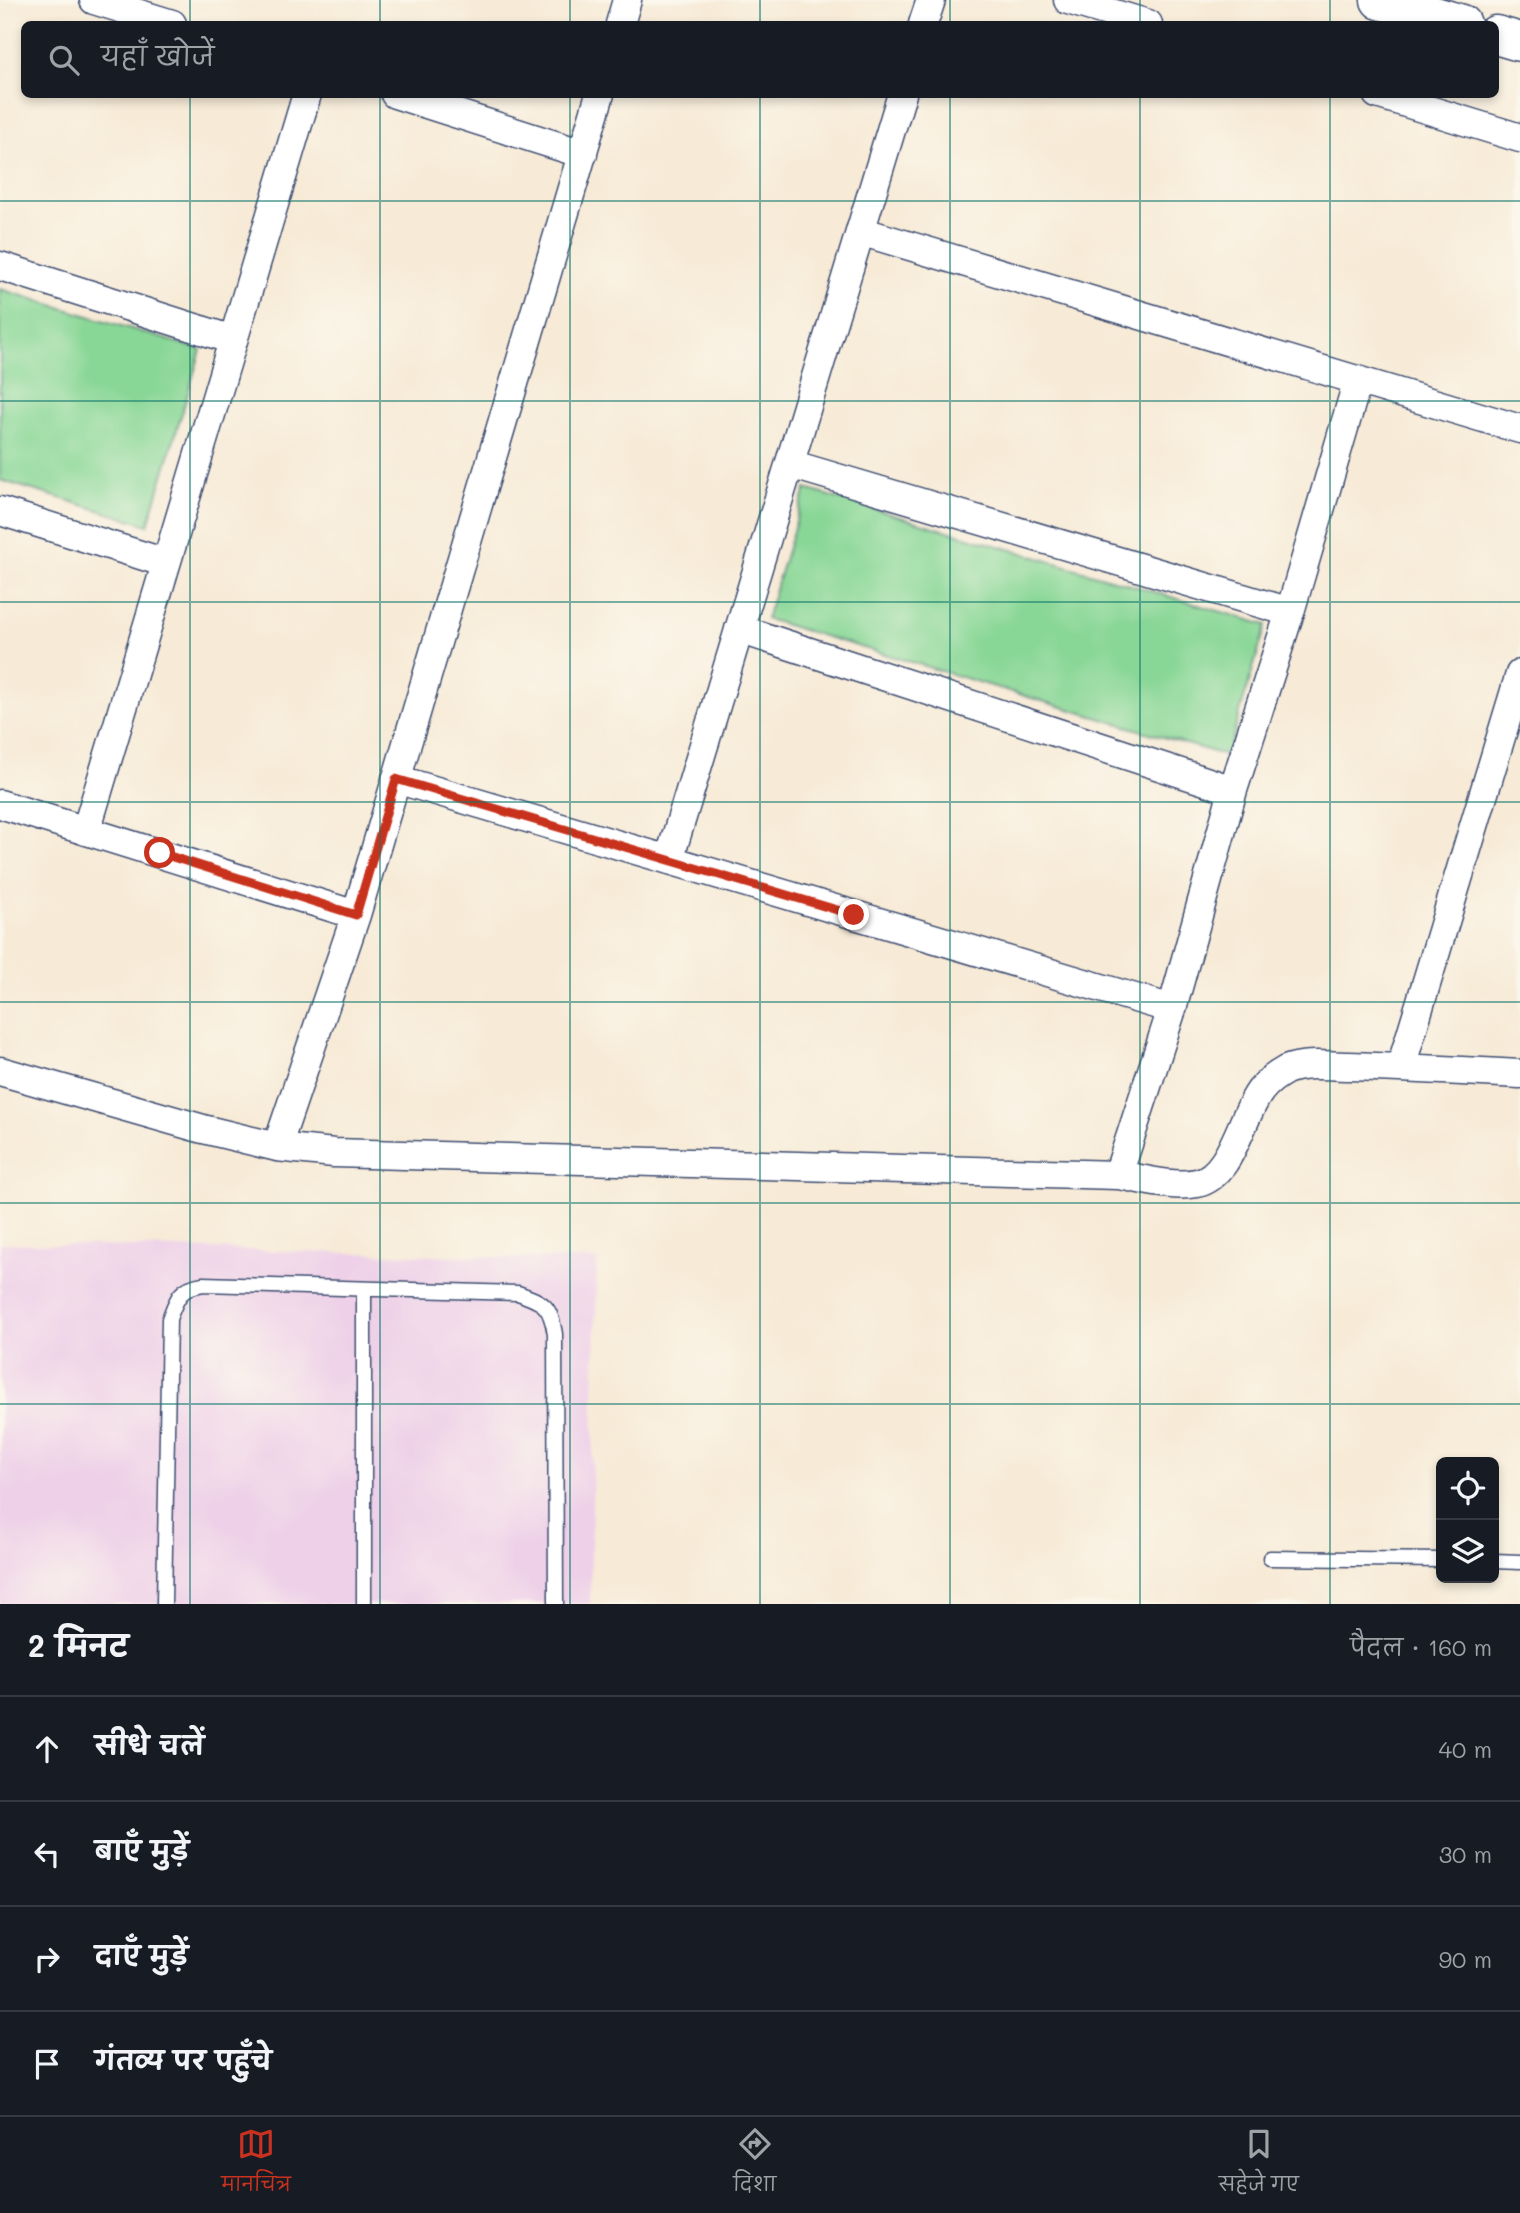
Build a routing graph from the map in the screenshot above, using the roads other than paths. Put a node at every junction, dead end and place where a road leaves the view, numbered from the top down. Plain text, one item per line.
1 (94, 0) edge
2 (627, 0) edge
3 (931, 0) edge
4 (1068, 0) edge
5 (1380, 0) edge
6 (162, 21) edge
7 (621, 21) edge
8 (924, 21) edge
9 (1138, 21) edge
10 (1452, 21) edge
11 (1499, 36) edge
12 (1520, 42) edge
13 (306, 98) edge
14 (408, 98) edge
15 (599, 98) edge
16 (901, 98) edge
17 (1390, 98) edge
18 (1520, 138) edge
19 (583, 154) junction
20 (860, 231) junction
21 (0, 266) edge
22 (233, 340) junction
23 (1358, 380) junction
24 (1520, 429) edge
25 (790, 464) junction
26 (0, 511) edge
27 (166, 563) junction
28 (1290, 612) junction
29 (739, 629) junction
30 (1520, 674) edge
31 (396, 779) junction
32 (1233, 790) junction
33 (0, 804) edge
34 (86, 831) junction
35 (669, 860) junction
36 (356, 915) junction
37 (1172, 1009) junction
38 (1401, 1067) junction
39 (0, 1070) edge
40 (1520, 1074) edge
41 (277, 1147) junction
42 (1118, 1175) junction
43 (364, 1290) junction
44 (1270, 1558) dead end
45 (1436, 1560) edge
46 (1499, 1561) edge
47 (1520, 1562) edge
48 (164, 1604) edge
49 (364, 1604) edge
50 (556, 1604) edge

1 - 6 street
2 - 7 street
3 - 8 street
4 - 9 street
5 - 10 street
11 - 12 street
13 - 22 street
14 - 19 street
15 - 19 street
16 - 20 street
17 - 18 street
19 - 31 street
20 - 23 street
20 - 25 street
21 - 22 street
22 - 27 street
23 - 24 street
23 - 28 street
25 - 28 street
25 - 29 street
26 - 27 street
27 - 34 street
28 - 32 street
29 - 32 street
29 - 35 street
30 - 38 street
31 - 35 street
31 - 36 street
32 - 37 street
33 - 34 street
34 - 36 street
35 - 37 street
36 - 41 street
37 - 42 street
38 - 40 street
38 - 42 street
39 - 41 street
41 - 42 street
43 - 48 lane
43 - 49 lane
43 - 50 lane
44 - 45 lane
46 - 47 lane

